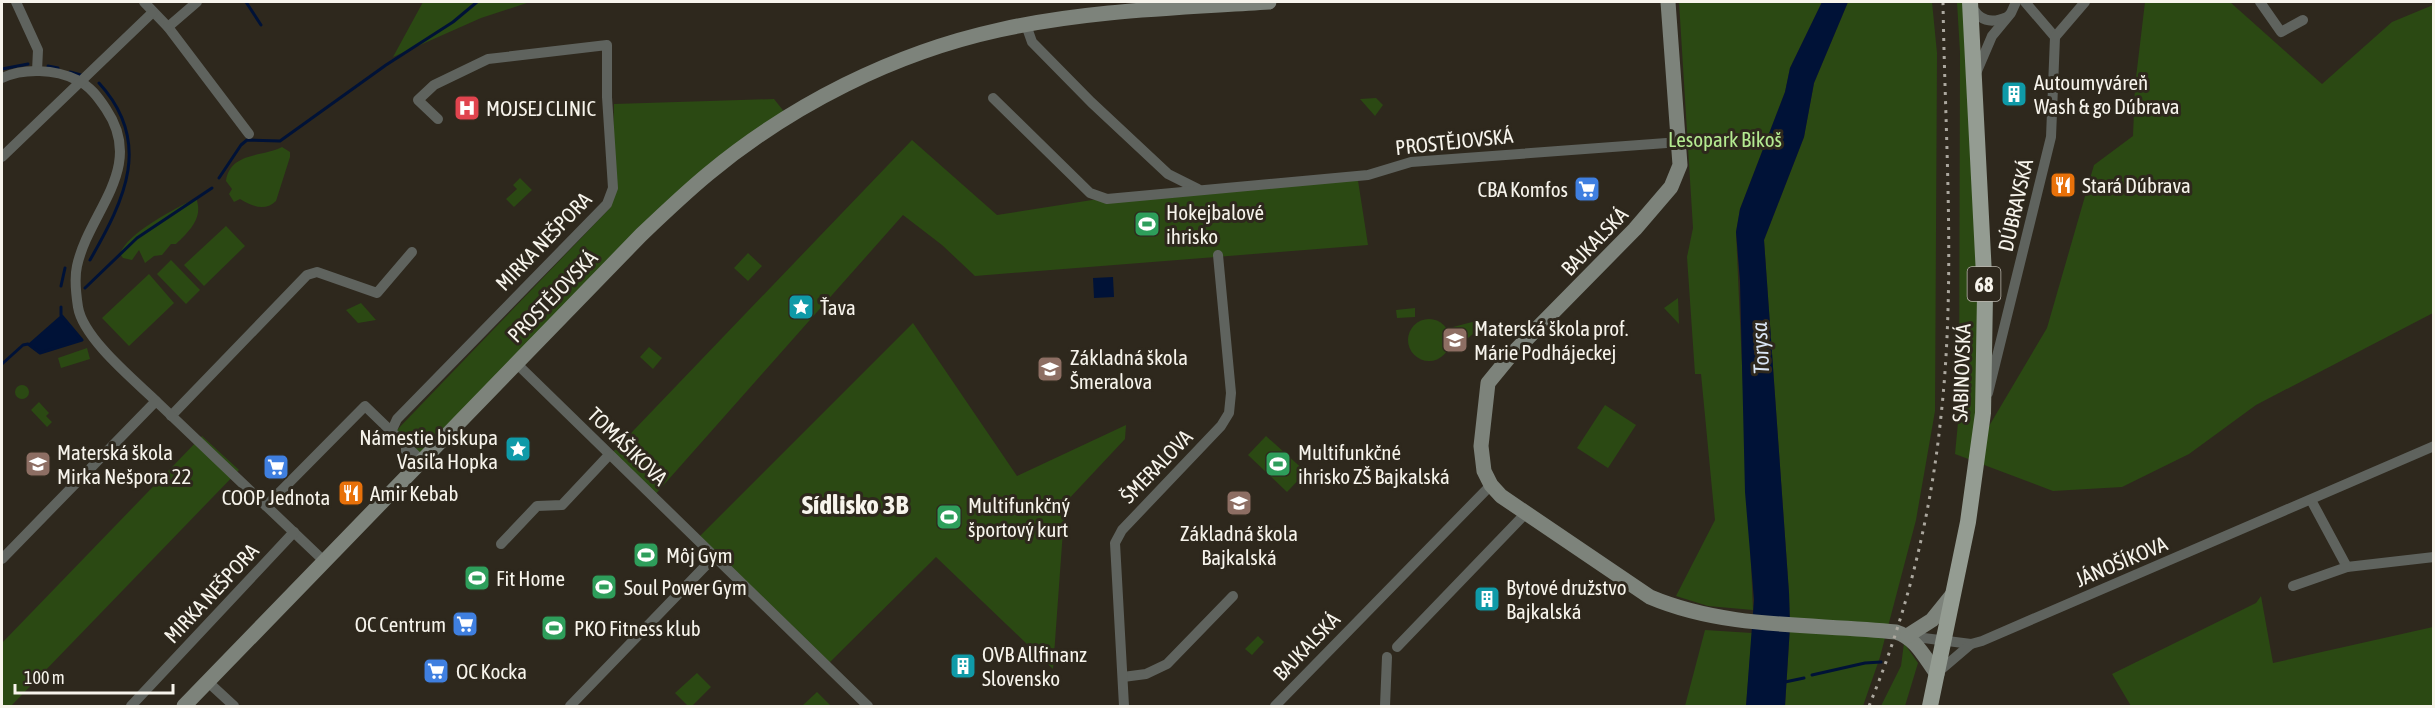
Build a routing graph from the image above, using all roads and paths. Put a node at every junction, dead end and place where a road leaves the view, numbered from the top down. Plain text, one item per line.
1 (16, 2) edge
2 (144, 2) edge
3 (197, 2) edge
4 (1267, 2) edge
5 (1668, 2) edge
6 (1970, 2) edge
7 (2016, 2) edge
8 (2085, 2) edge
9 (2259, 2) edge
10 (2028, 6) edge
11 (153, 12) junction
12 (2009, 15) junction
13 (2303, 20) dead end
14 (1026, 24) junction
15 (168, 27) junction
16 (2055, 37) junction
17 (38, 71) junction
18 (2, 78) edge
19 (1974, 81) junction
20 (82, 82) junction
21 (993, 98) dead end
22 (438, 119) dead end
23 (249, 134) dead end
24 (1680, 141) junction
25 (2, 157) edge
26 (1168, 174) junction
27 (1198, 189) junction
28 (1160, 193) junction
29 (412, 252) dead end
30 (1218, 255) dead end
31 (516, 363) junction
32 (156, 401) junction
33 (1983, 413) junction
34 (171, 416) junction
35 (391, 432) junction
36 (406, 446) junction
37 (2433, 446) edge
38 (609, 455) junction
39 (421, 460) junction
40 (406, 476) junction
41 (1491, 485) junction
42 (2311, 500) junction
43 (266, 506) junction
44 (1526, 513) junction
45 (294, 532) junction
46 (501, 544) dead end
47 (714, 557) junction
48 (2433, 557) edge
49 (2, 559) edge
50 (324, 561) junction
51 (2347, 567) junction
52 (2293, 586) dead end
53 (1954, 592) junction
54 (1233, 596) dead end
55 (1907, 636) junction
56 (1943, 640) junction
57 (1971, 644) junction
58 (1397, 647) dead end
59 (1387, 657) dead end
60 (1937, 674) junction
61 (1122, 677) junction
62 (208, 682) junction
63 (131, 706) edge
64 (184, 706) edge
65 (234, 706) edge
66 (570, 706) edge
67 (868, 706) edge
68 (1124, 706) edge
69 (1275, 706) edge
70 (1385, 706) edge
71 (1930, 706) edge

1 - 17 street
2 - 11 street
3 - 15 street
4 - 14 street, PROSTĚJOVSKÁ
5 - 24 street, BAJKALSKÁ
6 - 12 street
6 - 19 main road, SABINOVSKÁ / 68
7 - 12 street
8 - 16 street
9 - 13 street
10 - 12 street
10 - 16 street
11 - 15 street
11 - 20 street
12 - 19 street
14 - 26 street
14 - 31 street, PROSTĚJOVSKÁ
15 - 23 street
16 - 33 street, DÚBRAVSKÁ
17 - 18 street
17 - 20 street
19 - 33 main road, SABINOVSKÁ / 68
20 - 25 street
20 - 32 street
21 - 28 street, PROSTĚJOVSKÁ
22 - 35 street, MIRKA NEŠPORA
24 - 27 street, PROSTĚJOVSKÁ
24 - 41 street, BAJKALSKÁ
26 - 27 street
26 - 28 street
27 - 28 street, PROSTĚJOVSKÁ
29 - 34 street
30 - 61 street, ŠMERALOVA
31 - 38 street, TOMÁŠIKOVA
31 - 39 street, PROSTĚJOVSKÁ
32 - 34 street
32 - 49 street
33 - 53 main road, SABINOVSKÁ / 68
34 - 43 street
35 - 36 street
35 - 43 street
36 - 39 street
36 - 40 street
37 - 42 street, JÁNOŠÍKOVA
38 - 46 street
38 - 47 street, TOMÁŠIKOVA
39 - 40 street, PROSTĚJOVSKÁ
40 - 50 street, PROSTĚJOVSKÁ
41 - 44 street
41 - 69 street, BAJKALSKÁ
42 - 51 street
42 - 57 street, JÁNOŠÍKOVA
43 - 45 street
44 - 55 street
44 - 58 street
45 - 50 street
45 - 63 street, MIRKA NEŠPORA
47 - 66 street
47 - 67 street, TOMÁŠIKOVA
48 - 51 street
50 - 62 street, PROSTĚJOVSKÁ
51 - 52 street
53 - 55 street
53 - 56 main road, SABINOVSKÁ / 68
54 - 61 street
55 - 56 street
55 - 60 street
56 - 57 street
56 - 60 main road, SABINOVSKÁ / 68
57 - 60 street
59 - 70 street
60 - 71 main road, SABINOVSKÁ / 68
61 - 68 street, ŠMERALOVA
62 - 64 street, PROSTĚJOVSKÁ
62 - 65 street

